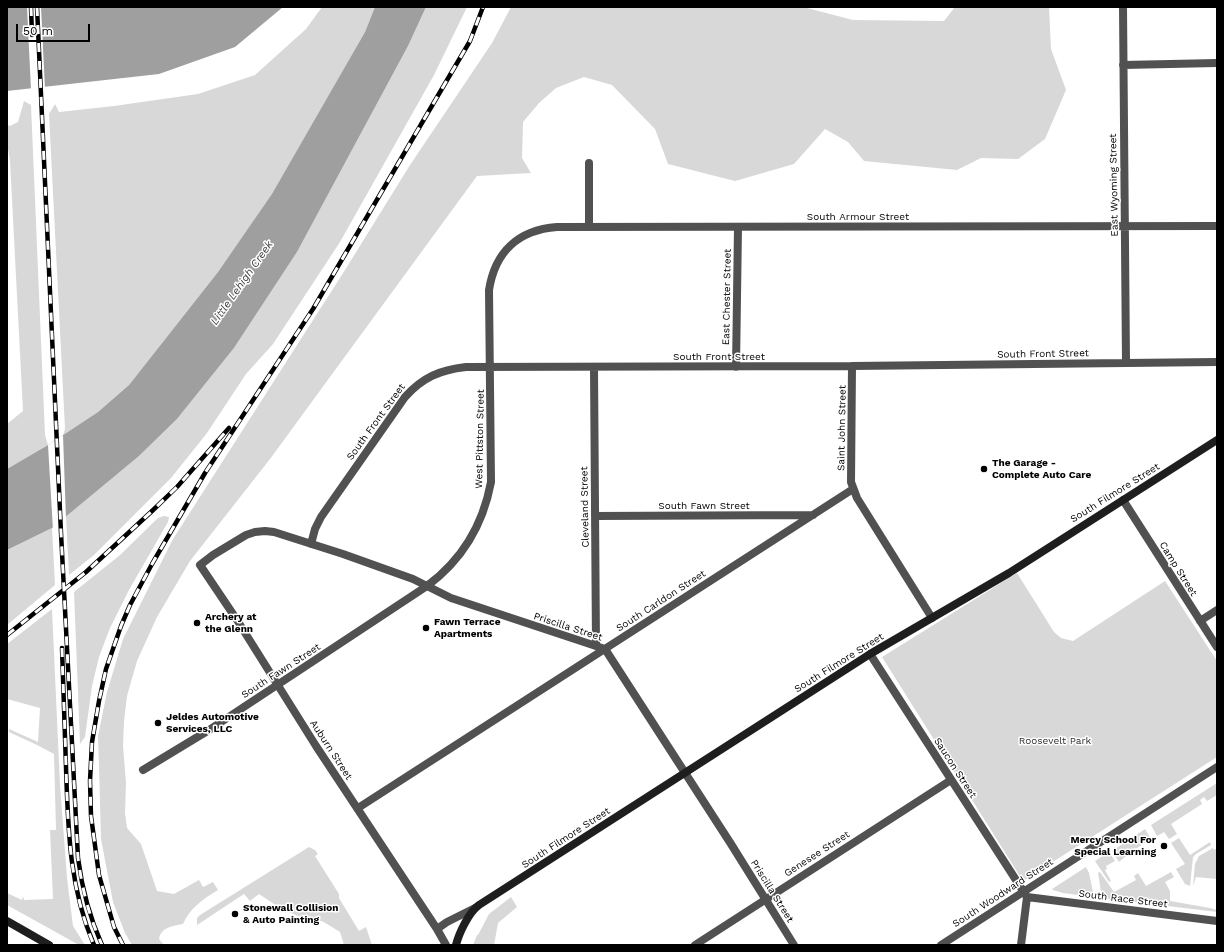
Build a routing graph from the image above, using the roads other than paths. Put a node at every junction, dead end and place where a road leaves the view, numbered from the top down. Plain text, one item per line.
1 (1123, 7) edge
2 (1217, 63) edge
3 (1123, 64) junction
4 (588, 164) dead end
5 (1125, 226) junction
6 (1217, 226) edge
7 (589, 227) junction
8 (738, 227) junction
9 (505, 250) joint
10 (1217, 362) edge
11 (1126, 363) junction
12 (852, 366) junction
13 (594, 367) junction
14 (736, 367) junction
15 (491, 368) junction
16 (1217, 440) edge
17 (853, 489) junction
18 (1123, 500) junction
19 (812, 515) junction
20 (595, 516) junction
21 (311, 544) junction
22 (200, 565) joint
23 (427, 586) junction
24 (1217, 610) edge
25 (932, 618) junction
26 (1200, 621) junction
27 (1217, 647) edge
28 (601, 648) junction
29 (870, 654) junction
30 (278, 684) junction
31 (1217, 767) edge
32 (143, 770) dead end
33 (685, 773) junction
34 (951, 780) junction
35 (358, 808) junction
36 (1025, 895) junction
37 (765, 900) junction
38 (475, 908) junction
39 (7, 921) edge
40 (1217, 921) edge
41 (437, 929) junction
42 (49, 945) edge
43 (446, 945) edge
44 (456, 945) edge
45 (695, 945) edge
46 (794, 945) edge
47 (941, 945) edge
48 (1021, 945) edge

1 - 3 street, East Wyoming Street
2 - 3 street
3 - 5 street, East Wyoming Street
4 - 7 street
5 - 6 street, South Armour Street
5 - 8 street, South Armour Street
5 - 11 street, East Wyoming Street
7 - 8 street, South Armour Street
7 - 9 street, South Armour Street
8 - 14 street, East Chester Street
9 - 15 street, West Pittston Street
10 - 11 street, South Front Street
11 - 12 street, South Front Street
12 - 14 street, South Front Street
12 - 17 street, Saint John Street
13 - 14 street, South Front Street
13 - 15 street, South Front Street
13 - 20 street, Cleveland Street
15 - 21 street, South Front Street
15 - 23 street, West Pittston Street
16 - 18 street, South Filmore Street
17 - 19 street, South Carldon Street
17 - 25 street
18 - 25 street, South Filmore Street
18 - 26 street, Camp Street
19 - 20 street, South Fawn Street
19 - 28 street, South Carldon Street
20 - 28 street, Cleveland Street
21 - 22 street, Priscilla Street
21 - 23 street, Priscilla Street
22 - 30 street, Auburn Street
23 - 28 street, Priscilla Street
23 - 30 street, South Fawn Street
24 - 26 street
25 - 29 street, South Filmore Street
26 - 27 street, Camp Street
28 - 33 street, Priscilla Street
28 - 35 street, South Carldon Street
29 - 33 street, South Filmore Street
29 - 34 street, Saucon Street
30 - 32 street, South Fawn Street
30 - 35 street, Auburn Street
31 - 36 street, South Woodward Street
33 - 37 street, Priscilla Street
33 - 38 street, South Filmore Street
34 - 36 street, Saucon Street
34 - 37 street, Genesee Street
35 - 41 street, Auburn Street
36 - 40 street, South Race Street
36 - 47 street, South Woodward Street
36 - 48 street
37 - 45 street, Genesee Street
37 - 46 street, Priscilla Street
38 - 41 street, South Filmore Street
38 - 44 street, South Filmore Street
39 - 42 street
41 - 43 street, Auburn Street

